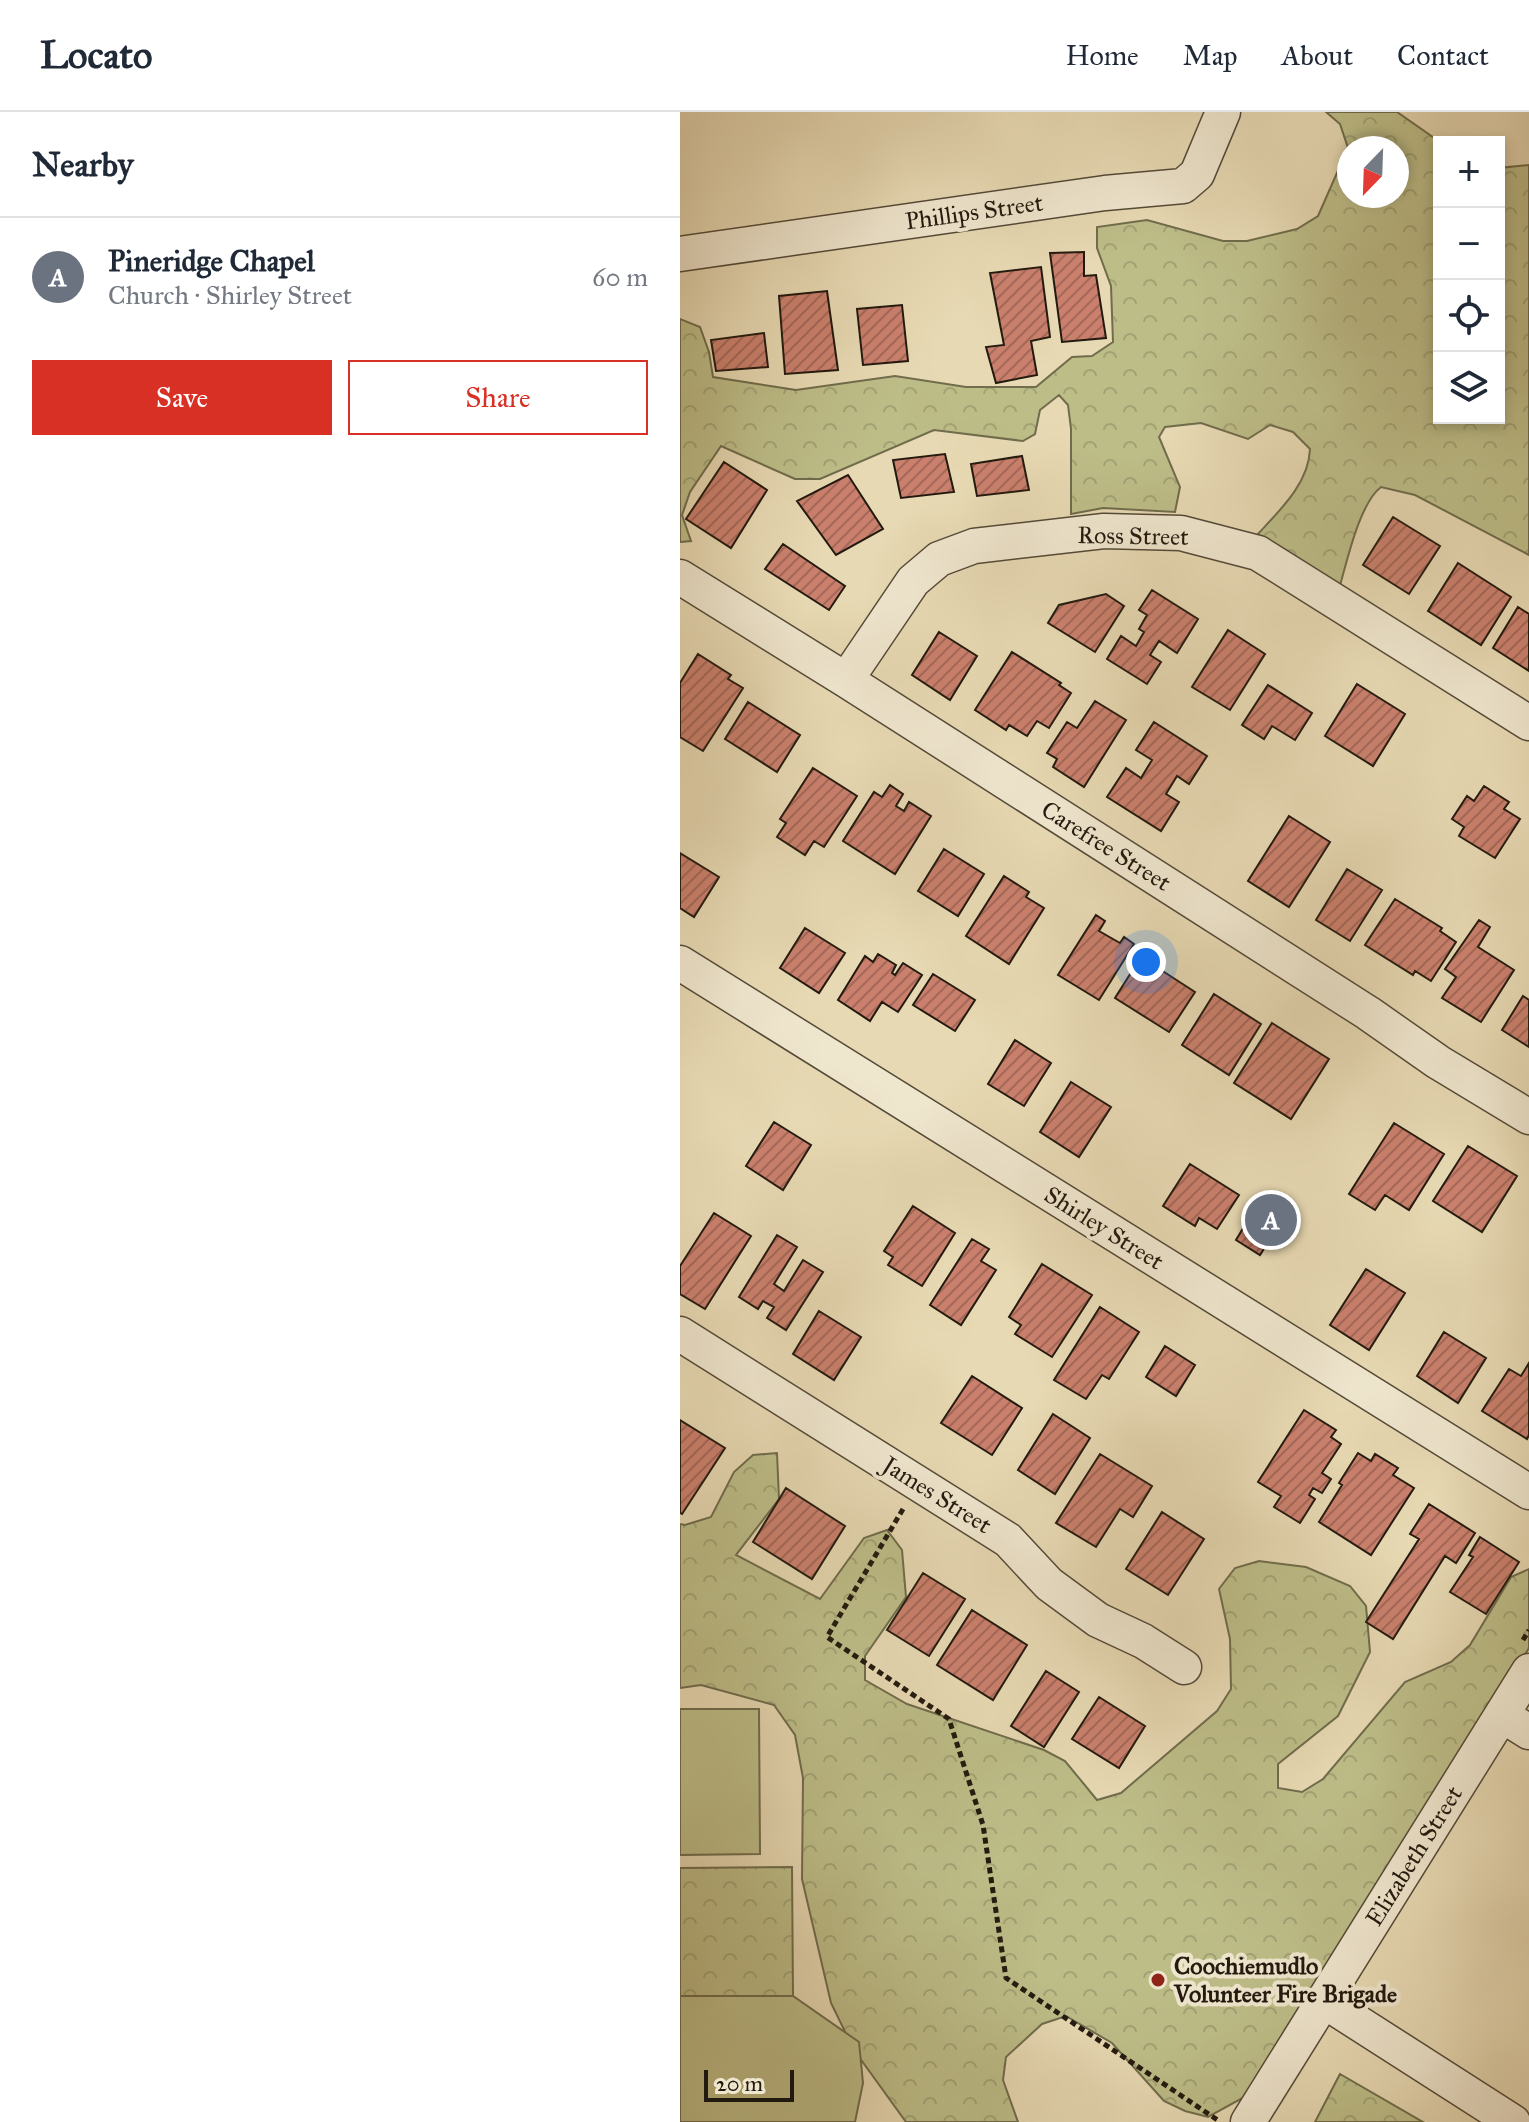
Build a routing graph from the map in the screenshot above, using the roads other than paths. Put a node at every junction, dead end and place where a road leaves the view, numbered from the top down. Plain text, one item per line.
1 (1223, 112) edge
2 (680, 254) edge
3 (680, 577) edge
4 (846, 680) junction
5 (1529, 723) edge
6 (680, 963) edge
7 (1529, 1117) edge
8 (680, 1334) edge
9 (1529, 1492) edge
10 (1184, 1667) dead end
11 (1529, 1671) edge
12 (1515, 1723) edge
13 (1324, 2001) junction
14 (1248, 2122) edge
15 (1513, 2122) edge

1 - 2 street, Phillips Street
3 - 4 street, Carefree Street
4 - 5 street, Ross Street
4 - 7 street, Carefree Street
6 - 9 street, Shirley Street
8 - 10 street, James Street
11 - 12 street, Elizabeth Street
12 - 13 street, Elizabeth Street
13 - 14 street, Elizabeth Street
13 - 15 street

